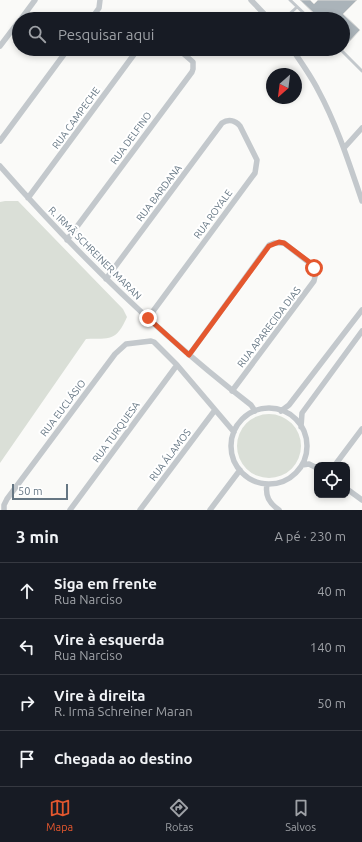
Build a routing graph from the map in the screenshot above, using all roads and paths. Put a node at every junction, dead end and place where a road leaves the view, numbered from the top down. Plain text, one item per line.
1 (35, 0) edge
2 (100, 0) edge
3 (251, 0) edge
4 (290, 0) edge
5 (297, 7) junction
6 (26, 12) edge
7 (96, 12) edge
8 (262, 12) edge
9 (292, 12) edge
10 (302, 12) edge
11 (12, 30) edge
12 (0, 46) edge
13 (63, 56) edge
14 (133, 56) edge
15 (187, 56) edge
16 (297, 56) edge
17 (347, 56) edge
18 (362, 71) edge
19 (229, 120) joint
20 (362, 128) edge
21 (0, 141) edge
22 (344, 148) junction
23 (0, 166) edge
24 (28, 198) junction
25 (362, 201) edge
26 (67, 240) junction
27 (106, 279) junction
28 (362, 310) edge
29 (148, 318) junction
30 (362, 331) edge
31 (189, 355) junction
32 (176, 365) junction
33 (232, 391) junction
34 (215, 410) junction
35 (255, 411) junction
36 (281, 411) junction
37 (301, 427) junction
38 (362, 431) edge
39 (234, 432) junction
40 (338, 462) edge
41 (302, 465) junction
42 (314, 466) edge
43 (240, 470) junction
44 (266, 484) junction
45 (350, 491) edge
46 (362, 500) edge
47 (4, 510) edge
48 (70, 510) edge
49 (140, 510) edge
50 (210, 510) edge
51 (277, 510) edge

1 - 6 street
2 - 7 street
3 - 8 street
4 - 5 lane
5 - 9 lane
5 - 10 lane
11 - 12 street
13 - 21 street
14 - 24 street, RUA CAMPECHE
15 - 26 street, RUA DELFINO
16 - 22 street
17 - 18 lane
19 - 27 street, RUA BARDANA
19 - 29 street, RUA ROYALE
20 - 22 street
22 - 25 street
23 - 24 street, R. IRMÃ SCHREINER MARAN
24 - 26 street, R. IRMÃ SCHREINER MARAN
26 - 27 street, R. IRMÃ SCHREINER MARAN
27 - 29 street, R. IRMÃ SCHREINER MARAN
28 - 36 street
29 - 31 street, R. IRMÃ SCHREINER MARAN
30 - 37 street
31 - 33 street, R. IRMÃ SCHREINER MARAN
31 - 33 street, RUA APARECIDA DIAS
32 - 34 street
32 - 47 street, RUA EUCLÁSIO
32 - 48 street, RUA TURQUESA
33 - 35 street, R. IRMÃ SCHREINER MARAN
34 - 39 street
34 - 49 street, RUA ÁLAMOS
35 - 36 street
35 - 39 street
36 - 37 street
37 - 41 street
38 - 40 street
39 - 43 street
41 - 42 street
41 - 44 street
43 - 44 street
43 - 50 street
44 - 51 street
45 - 46 street

